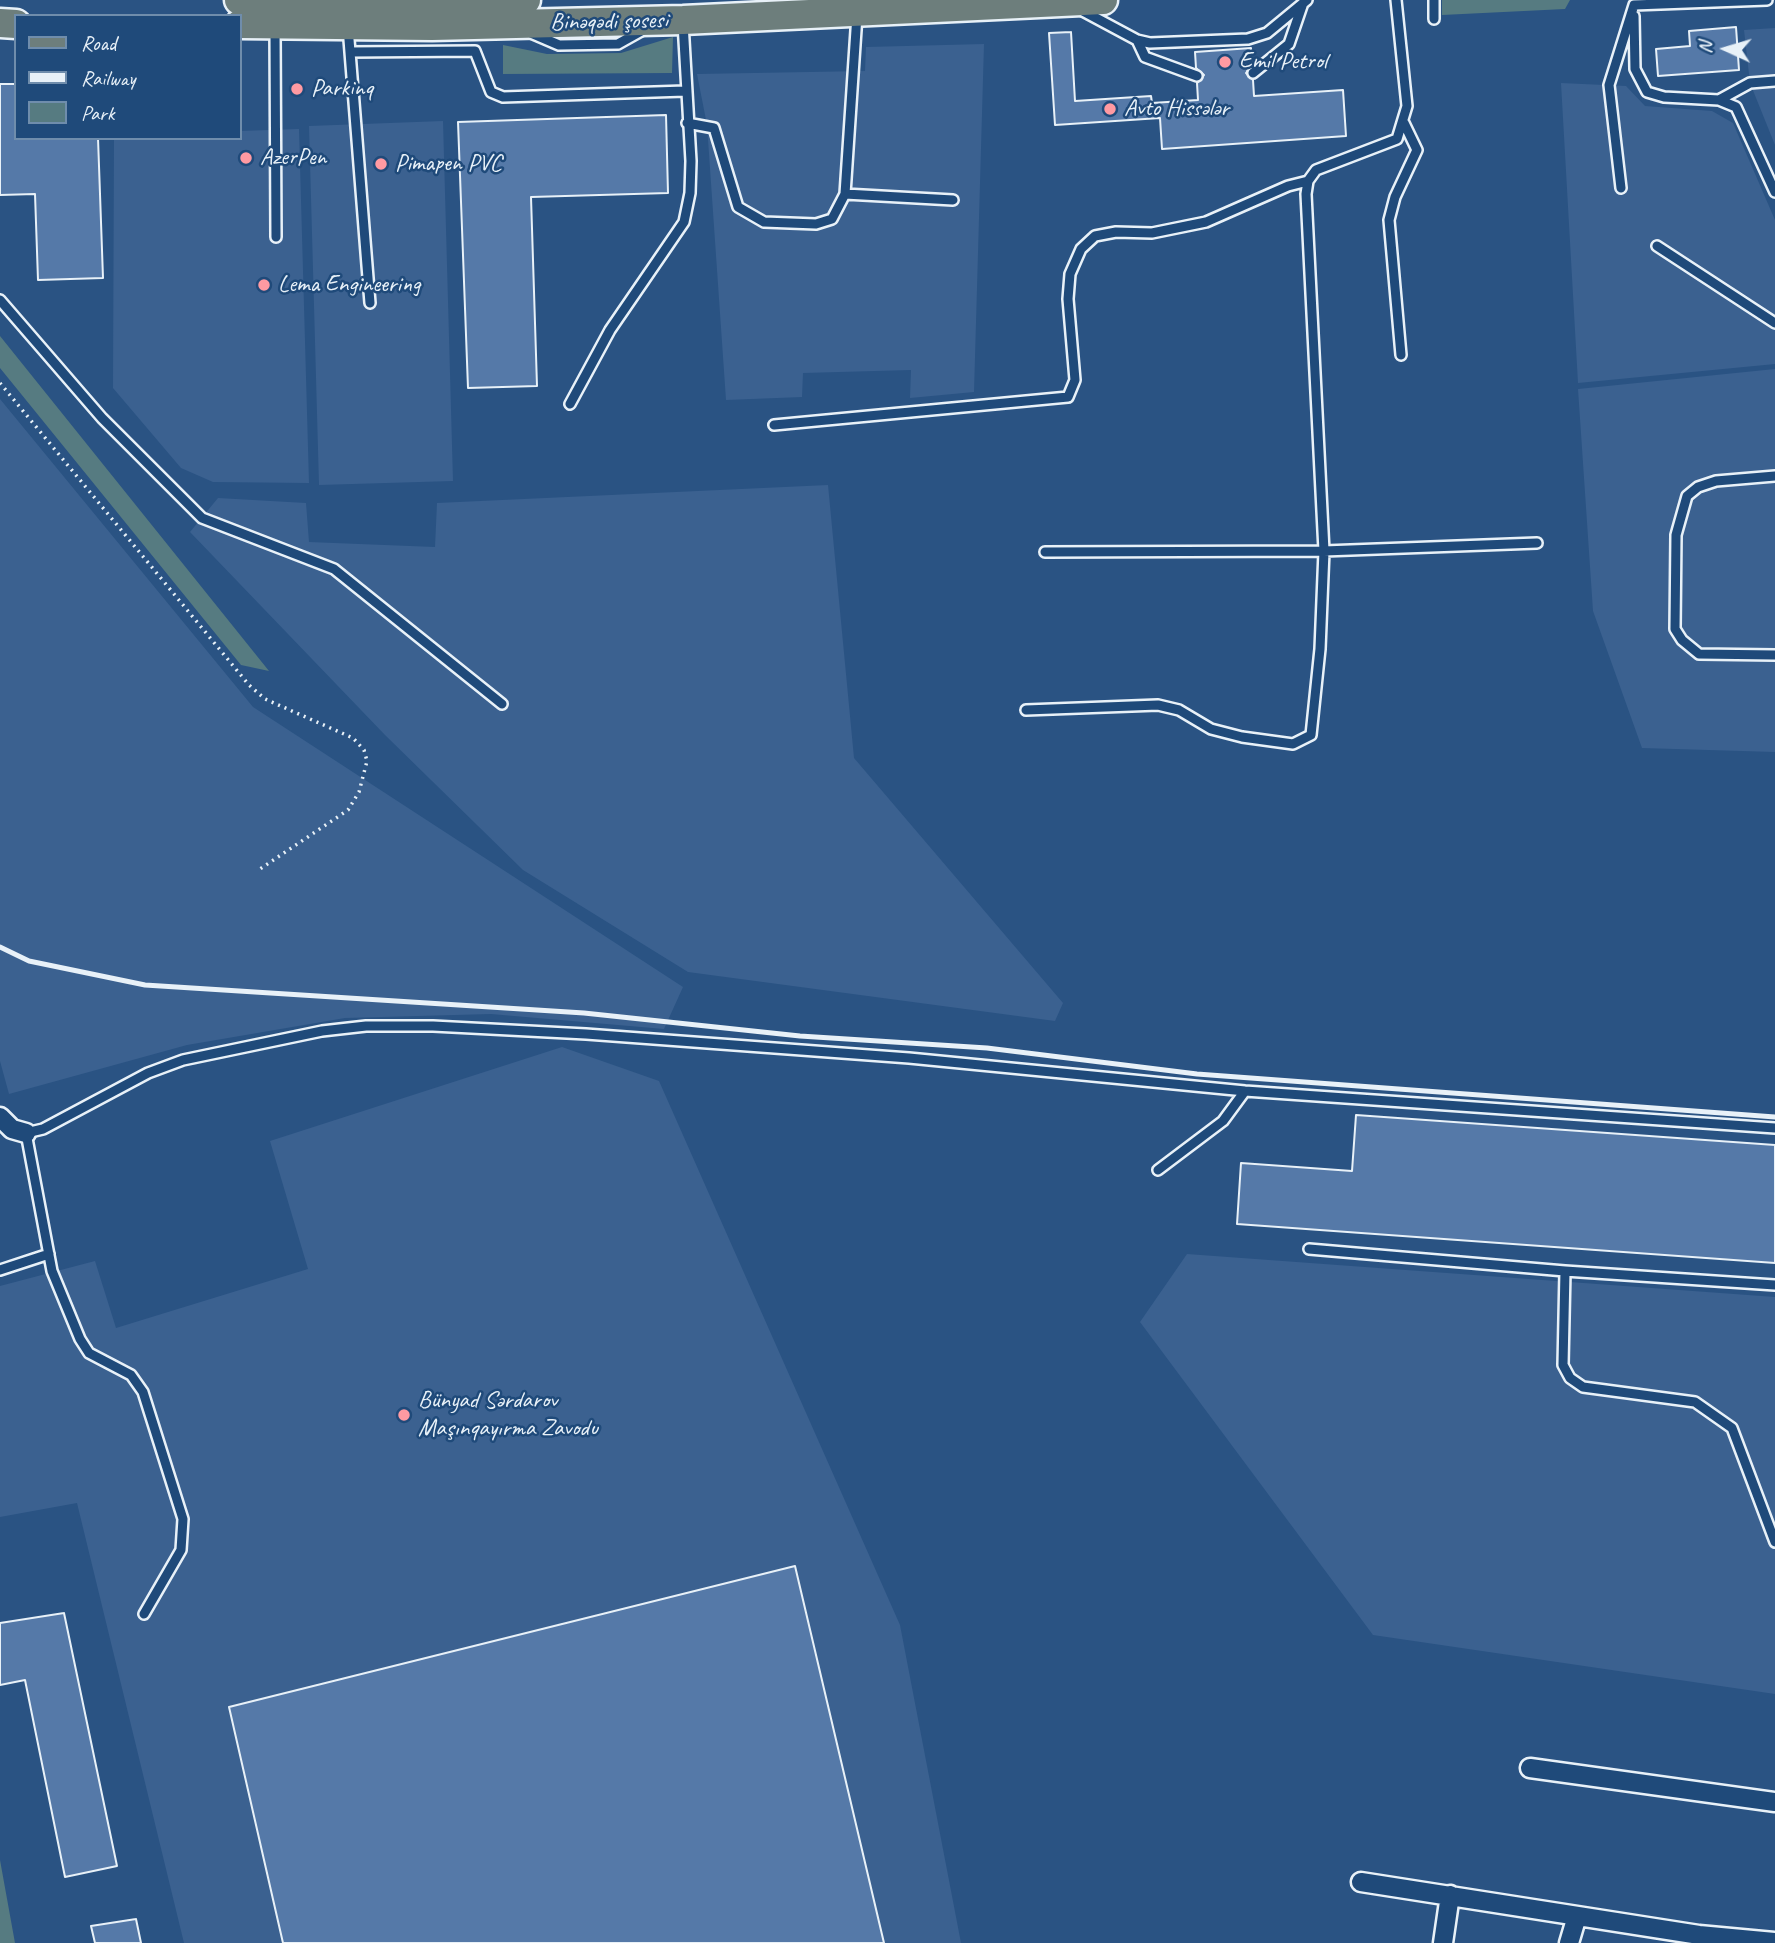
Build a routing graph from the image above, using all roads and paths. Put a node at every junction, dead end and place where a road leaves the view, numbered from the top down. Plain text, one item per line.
1 (239, 0) edge
2 (254, 0) edge
3 (1104, 0) edge
4 (1396, 0) edge
5 (1434, 0) edge
6 (1767, 0) edge
7 (377, 1) edge
8 (1068, 2) junction
9 (1305, 2) edge
10 (1634, 3) edge
11 (520, 12) edge
12 (858, 13) junction
13 (1434, 19) dead end
14 (670, 21) junction
15 (242, 24) edge
16 (275, 24) junction
17 (349, 39) junction
18 (1138, 40) junction
19 (1253, 73) dead end
20 (1197, 76) dead end
21 (1775, 80) edge
22 (685, 91) junction
23 (1719, 100) junction
24 (687, 123) junction
25 (1404, 123) junction
26 (1308, 181) junction
27 (1621, 188) dead end
28 (1775, 192) edge
29 (845, 194) junction
30 (953, 200) dead end
31 (276, 237) dead end
32 (1657, 246) dead end
33 (0, 300) edge
34 (370, 303) dead end
35 (1775, 323) edge
36 (1401, 355) dead end
37 (0, 383) edge
38 (570, 404) dead end
39 (774, 425) dead end
40 (1775, 476) edge
41 (1537, 543) dead end
42 (1324, 551) junction
43 (1045, 552) dead end
44 (1775, 655) edge
45 (502, 704) dead end
46 (1026, 710) dead end
47 (260, 869) dead end
48 (1245, 1091) junction
49 (0, 1117) edge
50 (1775, 1128) edge
51 (26, 1133) junction
52 (1158, 1170) dead end
53 (1309, 1249) dead end
54 (49, 1254) junction
55 (0, 1270) edge
56 (1565, 1271) junction
57 (1775, 1285) edge
58 (1775, 1542) edge
59 (144, 1614) dead end
60 (1530, 1768) dead end
61 (1775, 1802) edge
62 (1361, 1882) dead end
63 (1450, 1895) junction
64 (1577, 1916) junction
65 (1699, 1939) edge
66 (1775, 1942) edge
67 (1443, 1943) edge
68 (1569, 1943) edge

1 - 2 main road, Binəqədi şosesi
2 - 7 main road, Binəqədi şosesi
3 - 8 main road, Binəqədi şosesi
4 - 25 lane
5 - 13 lane
6 - 10 lane
7 - 11 main road, Binəqədi şosesi
8 - 12 main road, Binəqədi şosesi
8 - 18 lane
9 - 18 lane
9 - 19 lane
10 - 23 lane
10 - 27 lane
11 - 14 main road, Binəqədi şosesi
11 - 17 main road, Binəqədi şosesi
12 - 14 main road, Binəqədi şosesi
12 - 29 lane
14 - 22 lane
15 - 16 main road, Binəqədi şosesi
16 - 17 main road, Binəqədi şosesi
16 - 31 lane
17 - 22 lane
17 - 34 lane
18 - 20 lane
21 - 23 lane
22 - 24 lane
23 - 28 lane
24 - 29 lane
24 - 38 lane
25 - 26 lane
25 - 36 lane
26 - 39 lane
26 - 42 lane
29 - 30 lane
32 - 35 lane
33 - 45 lane
37 - 47 path
40 - 44 lane
41 - 42 lane
42 - 43 lane
42 - 46 lane
48 - 50 lane
48 - 51 lane
48 - 52 lane
49 - 51 street
51 - 54 lane
53 - 56 lane
54 - 55 lane
54 - 59 lane
56 - 57 lane
56 - 58 lane
60 - 61 street
62 - 63 street
63 - 64 street
63 - 67 street
64 - 65 street
64 - 68 street
65 - 66 street

